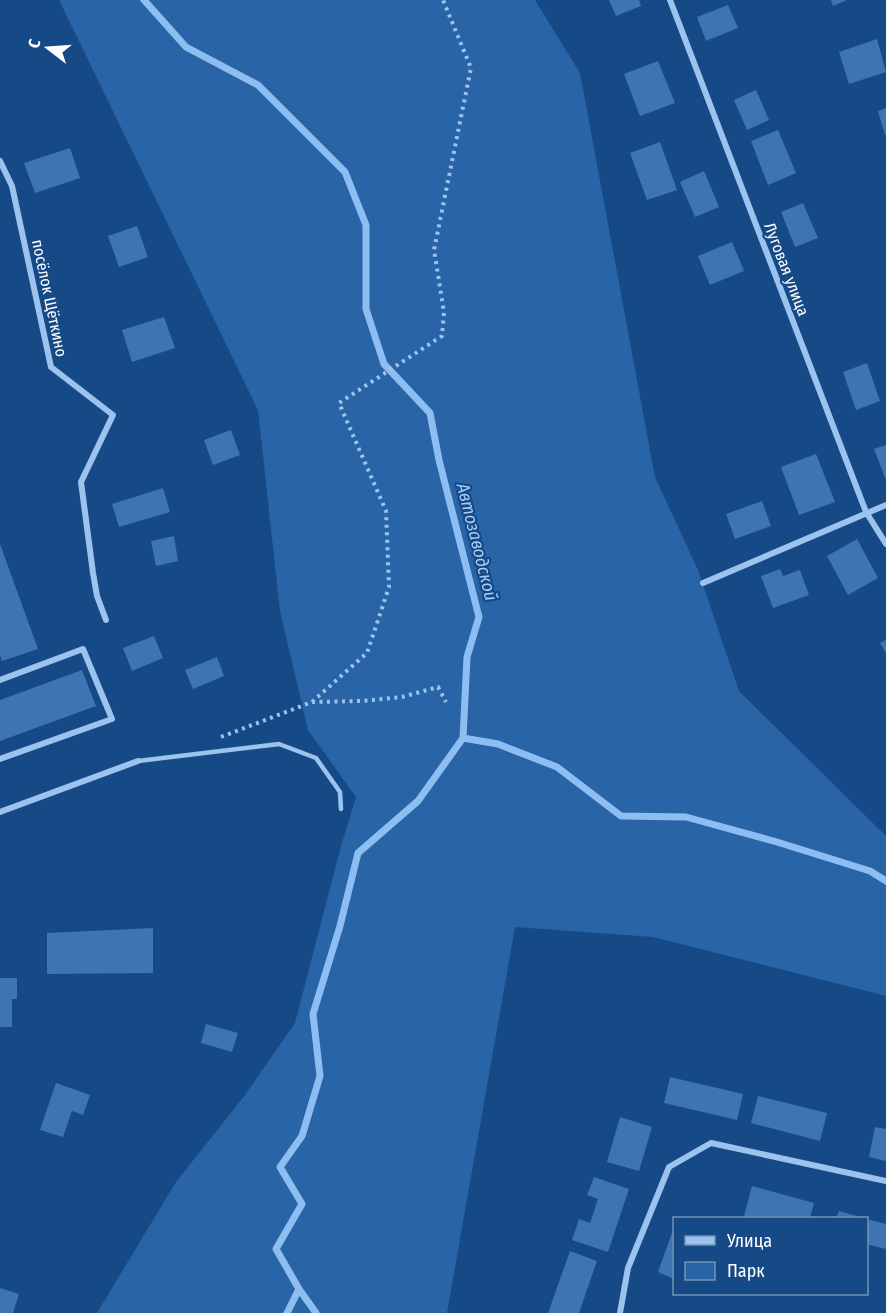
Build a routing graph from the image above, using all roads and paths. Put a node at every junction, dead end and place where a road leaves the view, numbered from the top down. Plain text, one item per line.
1 (443, 0) edge
2 (670, 0) edge
3 (0, 161) edge
4 (886, 505) edge
5 (866, 512) junction
6 (886, 544) edge
7 (703, 583) dead end
8 (106, 620) dead end
9 (0, 680) edge
10 (312, 702) junction
11 (446, 702) dead end
12 (215, 739) dead end
13 (0, 759) edge
14 (138, 761) joint
15 (341, 809) dead end
16 (0, 812) edge
17 (886, 1181) edge
18 (621, 1313) edge

1 - 10 path
2 - 5 street, Луговая улица
3 - 8 street, посёлок Щёткино
4 - 5 street
5 - 6 street, Луговая улица
5 - 7 street
9 - 13 street
10 - 11 path
10 - 12 path
14 - 15 lane
14 - 16 street
17 - 18 street

